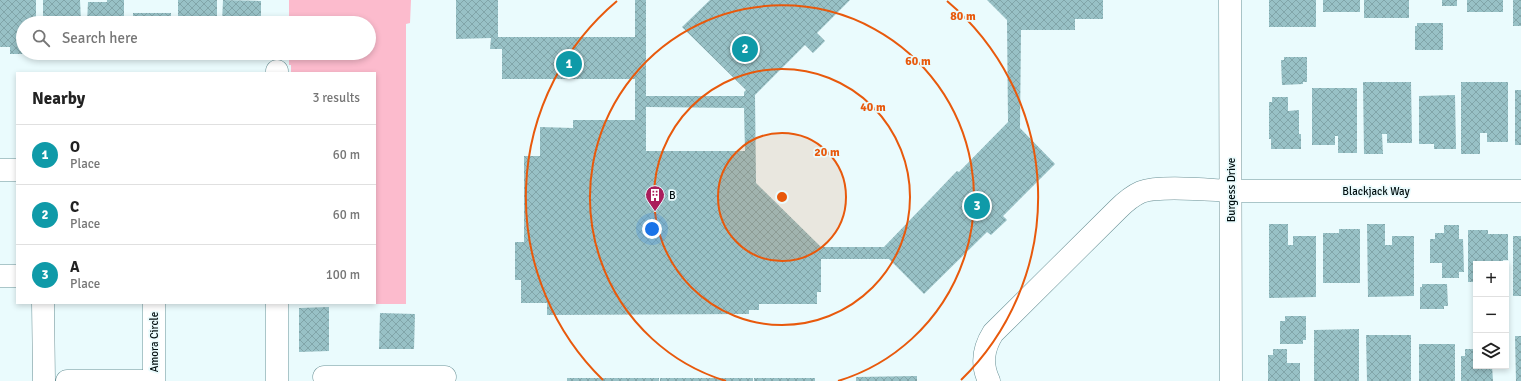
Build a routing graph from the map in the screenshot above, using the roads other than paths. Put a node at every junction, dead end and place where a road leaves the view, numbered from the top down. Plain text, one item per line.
1 (1230, 0) edge
2 (0, 170) edge
3 (16, 170) edge
4 (1231, 191) junction
5 (1521, 191) edge
6 (0, 276) edge
7 (16, 276) edge
8 (43, 304) edge
9 (154, 304) edge
10 (277, 304) edge
11 (324, 377) dead end
12 (445, 377) dead end
13 (44, 381) edge
14 (67, 381) edge
15 (154, 381) edge
16 (277, 381) edge
17 (989, 381) edge
18 (1231, 381) edge

1 - 4 street, Burgess Drive
2 - 3 street
4 - 5 street, Blackjack Way
4 - 17 street, Blackjack Way
4 - 18 street, Burgess Drive
6 - 7 street
8 - 13 street
9 - 15 street, Amora Circle
10 - 16 street
11 - 12 street
14 - 15 street

